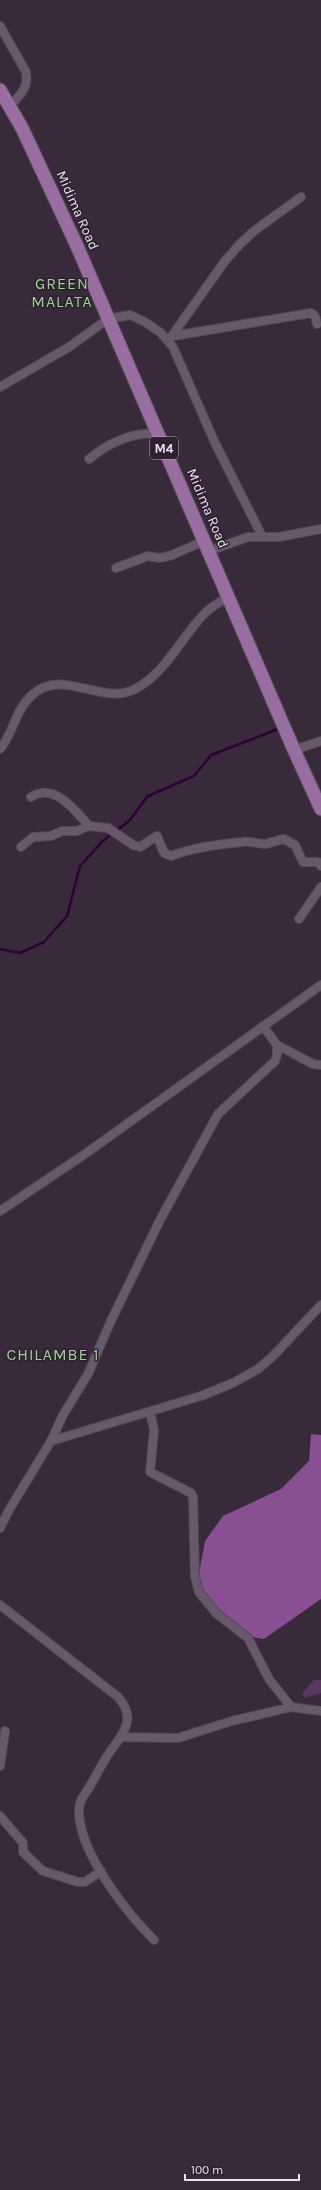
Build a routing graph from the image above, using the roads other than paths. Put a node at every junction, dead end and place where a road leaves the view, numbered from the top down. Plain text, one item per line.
1 (0, 26) edge
2 (0, 90) edge
3 (10, 106) junction
4 (301, 197) dead end
5 (108, 319) junction
6 (317, 324) dead end
7 (171, 338) junction
8 (0, 388) edge
9 (158, 434) junction
10 (89, 459) dead end
11 (321, 529) edge
12 (262, 536) junction
13 (206, 546) junction
14 (116, 568) dead end
15 (229, 596) junction
16 (321, 741) edge
17 (0, 750) edge
18 (294, 750) junction
19 (31, 797) dead end
20 (321, 809) edge
21 (89, 826) junction
22 (21, 848) dead end
23 (321, 866) edge
24 (321, 887) edge
25 (299, 919) dead end
26 (321, 985) edge
27 (263, 1026) junction
28 (277, 1045) junction
29 (321, 1065) edge
30 (0, 1211) edge
31 (321, 1305) edge
32 (150, 1412) junction
33 (51, 1441) junction
34 (0, 1528) edge
35 (0, 1605) edge
36 (291, 1707) junction
37 (321, 1711) edge
38 (5, 1731) dead end
39 (123, 1737) junction
40 (0, 1766) edge
41 (0, 1816) edge
42 (101, 1871) junction
43 (154, 1940) dead end

1 - 3 street
2 - 3 main road, Midima Road / M4
3 - 5 main road, Midima Road / M4
4 - 7 street
5 - 7 street
5 - 8 street
5 - 9 main road, Midima Road / M4
6 - 7 street
7 - 12 street
9 - 10 street
9 - 13 main road, Midima Road / M4
11 - 12 street
12 - 13 street
13 - 14 street
13 - 15 main road, Midima Road / M4
15 - 17 street
15 - 18 main road, Midima Road / M4
16 - 18 street
18 - 20 main road, Midima Road / M4
19 - 21 street
21 - 22 street
21 - 23 street
24 - 25 street
26 - 27 street
27 - 28 street
27 - 30 street
28 - 29 street
28 - 33 street
31 - 32 street
32 - 33 street
32 - 36 street
33 - 34 street
35 - 39 street
36 - 37 street
36 - 39 street
38 - 40 street
39 - 42 street
41 - 42 street
42 - 43 street

